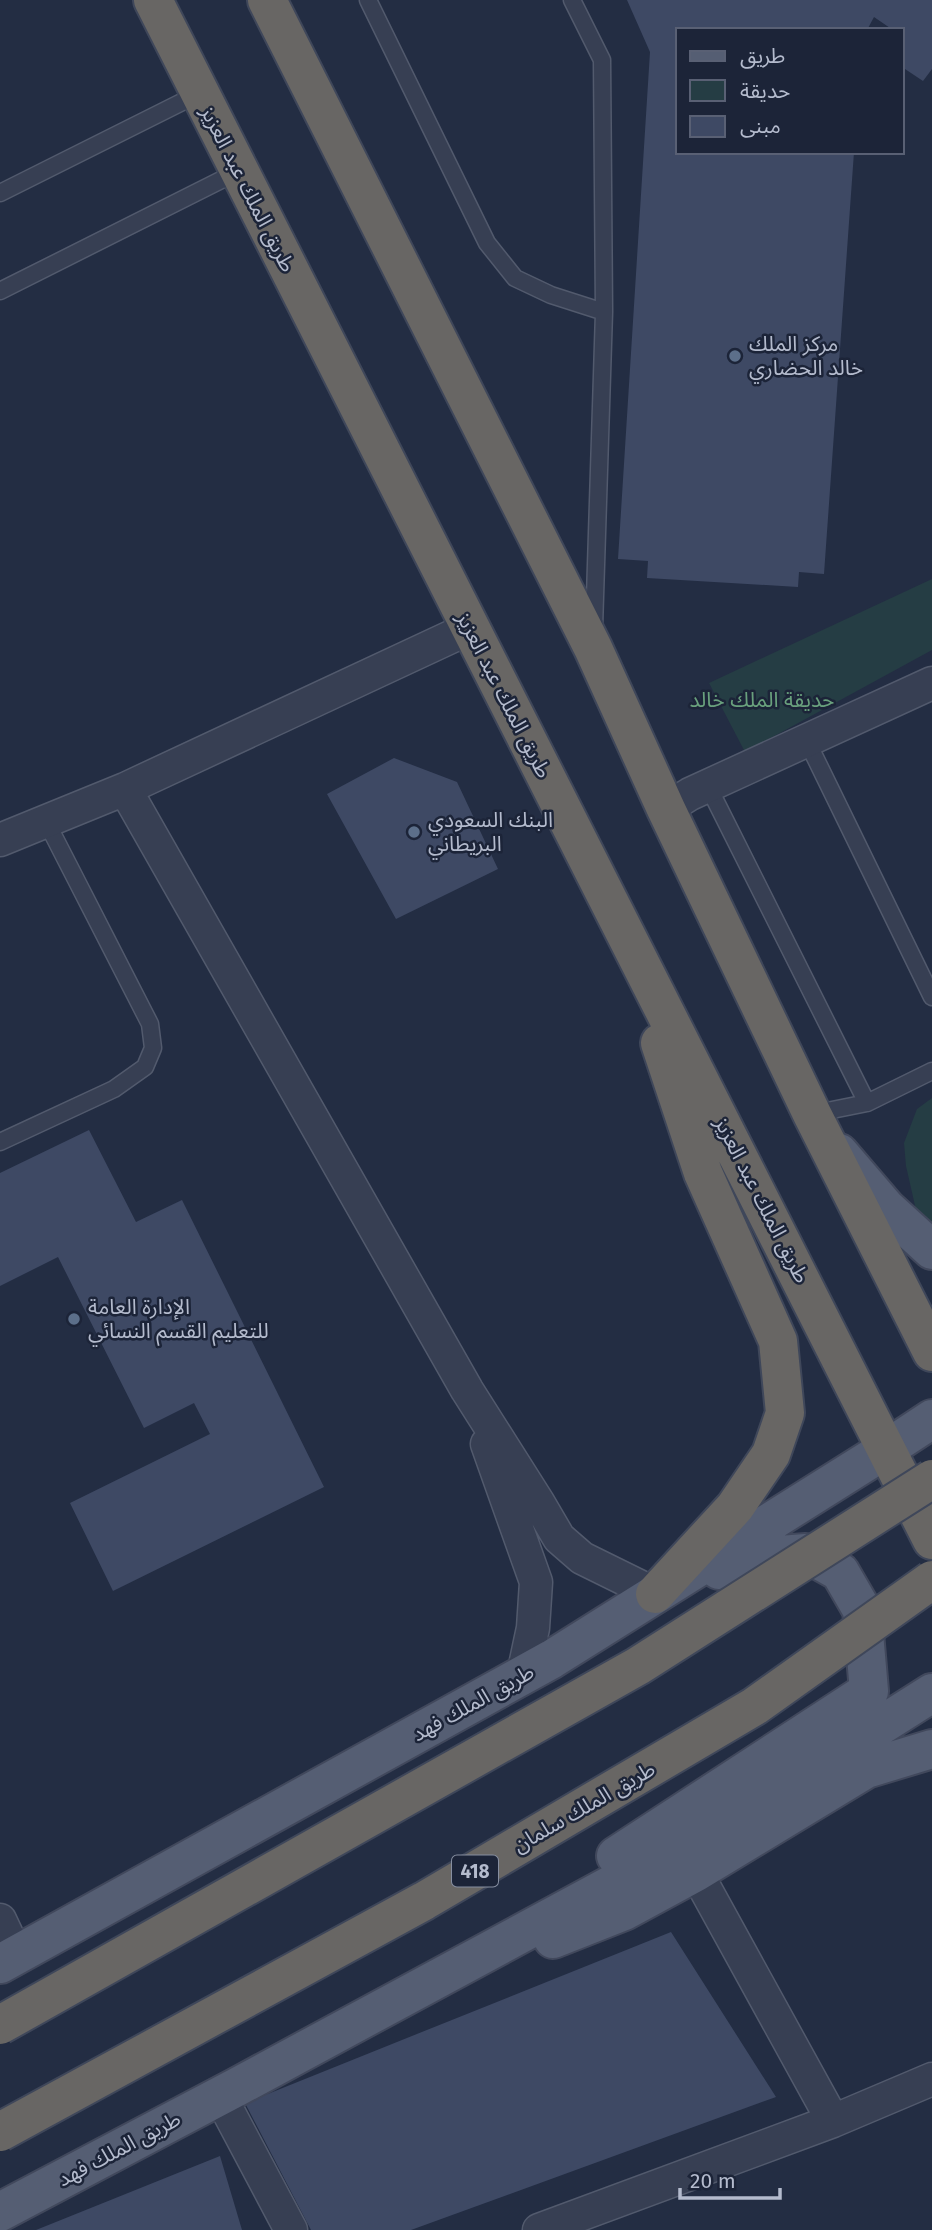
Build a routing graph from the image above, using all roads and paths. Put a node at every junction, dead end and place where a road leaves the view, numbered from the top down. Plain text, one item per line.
1 (153, 0) edge
2 (267, 0) edge
3 (368, 0) edge
4 (572, 0) edge
5 (200, 93) junction
6 (239, 171) junction
7 (0, 193) edge
8 (0, 291) edge
9 (604, 312) junction
10 (470, 628) junction
11 (593, 648) junction
12 (932, 683) edge
13 (807, 741) junction
14 (708, 786) junction
15 (125, 789) junction
16 (666, 809) junction
17 (46, 821) junction
18 (0, 840) edge
19 (621, 925) junction
20 (932, 998) edge
21 (932, 1071) edge
22 (867, 1103) junction
23 (816, 1122) junction
24 (0, 1142) edge
25 (932, 1250) edge
26 (932, 1352) edge
27 (467, 1390) junction
28 (932, 1419) edge
29 (885, 1450) junction
30 (932, 1479) edge
31 (932, 1540) edge
32 (932, 1580) edge
33 (655, 1594) junction
34 (523, 1675) junction
35 (932, 1693) edge
36 (932, 1749) edge
37 (696, 1872) junction
38 (0, 1920) edge
39 (8, 1960) edge
40 (389, 2004) junction
41 (0, 2025) edge
42 (932, 2079) edge
43 (220, 2096) junction
44 (833, 2121) junction
45 (0, 2132) edge
46 (0, 2212) edge
47 (291, 2230) edge
48 (539, 2230) edge

1 - 5 highway, طريق الملك عبد العزيز
2 - 11 highway
3 - 9 lane
4 - 9 lane
5 - 6 highway, طريق الملك عبد العزيز
5 - 7 lane
6 - 8 lane
6 - 10 highway, طريق الملك عبد العزيز
9 - 11 lane
10 - 15 street
10 - 19 highway, طريق الملك عبد العزيز
11 - 16 highway
12 - 13 street
13 - 14 street
13 - 20 lane
14 - 16 street
14 - 22 lane
15 - 17 street
15 - 27 street
16 - 23 highway
17 - 18 street
17 - 24 lane
19 - 29 highway, طريق الملك عبد العزيز
19 - 33 highway
21 - 22 lane
22 - 23 lane
23 - 25 main road
23 - 26 highway
27 - 33 street
27 - 34 street
28 - 29 main road, طريق الملك فهد
29 - 31 highway, طريق الملك عبد العزيز
29 - 33 main road, طريق الملك فهد
30 - 41 highway, bridge
32 - 45 highway, طريق الملك سلمان / 418, bridge
33 - 34 main road, طريق الملك فهد
33 - 40 main road
34 - 39 main road, طريق الملك فهد
35 - 40 main road, طريق الملك فهد
36 - 37 main road
37 - 40 main road
37 - 44 street
38 - 39 street
40 - 43 main road, طريق الملك فهد
42 - 44 street
43 - 46 main road, طريق الملك فهد
43 - 47 street
44 - 48 street

